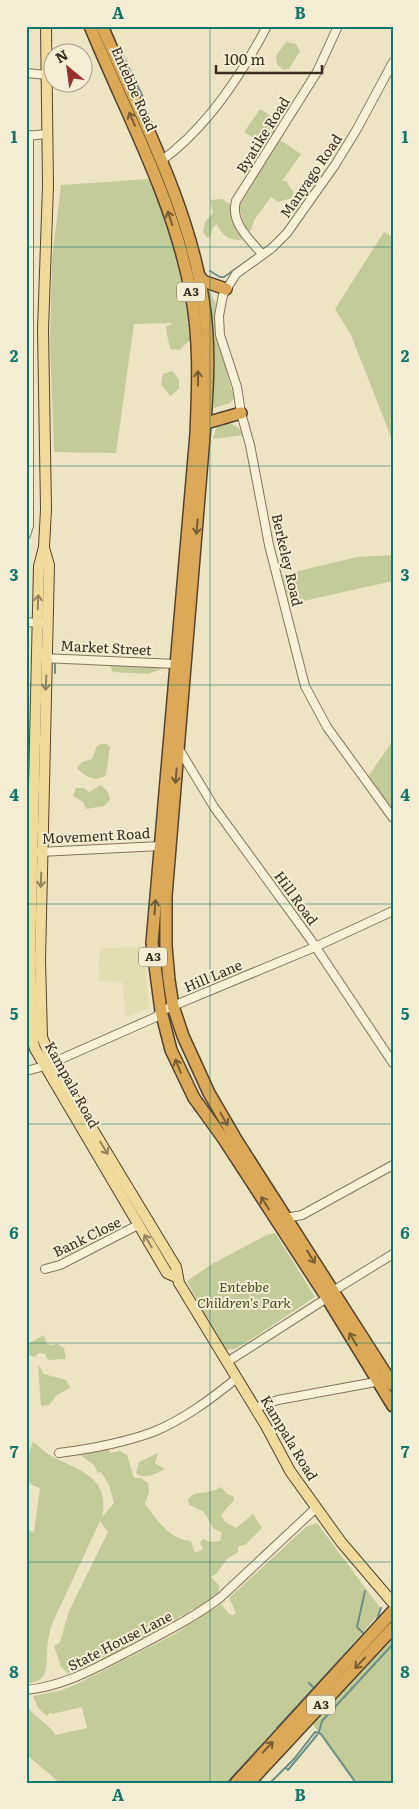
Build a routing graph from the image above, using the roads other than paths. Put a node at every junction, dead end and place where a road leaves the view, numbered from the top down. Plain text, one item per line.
1 (46, 26) edge
2 (90, 26) edge
3 (102, 26) edge
4 (267, 26) edge
5 (338, 26) edge
6 (46, 42) edge
7 (393, 62) edge
8 (26, 73) edge
9 (42, 74) edge
10 (47, 92) edge
11 (47, 134) junction
12 (28, 135) edge
13 (156, 163) junction
14 (262, 254) junction
15 (198, 274) junction
16 (227, 287) junction
17 (27, 346) edge
18 (44, 346) junction
19 (241, 413) junction
20 (201, 425) junction
21 (26, 535) edge
22 (44, 547) junction
23 (48, 622) junction
24 (32, 623) edge
25 (36, 657) junction
26 (48, 658) junction
27 (176, 664) junction
28 (178, 749) junction
29 (393, 818) edge
30 (161, 846) junction
31 (32, 852) junction
32 (42, 852) junction
33 (393, 911) edge
34 (315, 947) junction
35 (35, 960) junction
36 (173, 1006) junction
37 (161, 1011) junction
38 (392, 1059) edge
39 (48, 1064) junction
40 (26, 1070) edge
41 (393, 1165) edge
42 (286, 1218) junction
43 (138, 1225) junction
44 (393, 1254) edge
45 (45, 1269) dead end
46 (178, 1278) junction
47 (330, 1294) junction
48 (226, 1362) junction
49 (237, 1378) junction
50 (378, 1381) junction
51 (392, 1382) edge
52 (393, 1406) edge
53 (255, 1408) junction
54 (59, 1453) dead end
55 (316, 1508) junction
56 (393, 1603) edge
57 (393, 1611) edge
58 (393, 1628) edge
59 (26, 1690) edge
60 (236, 1783) edge
61 (249, 1783) edge

1 - 6 main road, Kampala Road
13 -> 2 highway, Entebbe Road
3 - 13 highway
4 - 13 street
5 - 14 street, Byatike Road
7 - 14 street, Manyago Road
8 - 9 street
10 - 11 main road, Kampala Road
11 - 12 street
11 - 18 main road, Kampala Road
12 - 17 street
13 - 15 highway, A3
20 -> 13 highway, A3
14 - 16 street, Manyago Road
15 - 16 highway
15 - 20 highway, A3
16 - 19 street, Berkeley Road
17 - 18 street
17 - 21 street
18 - 22 main road, Kampala Road
19 - 20 highway
19 - 29 street, Berkeley Road
20 - 27 highway, A3
20 -> 28 highway, A3
22 - 23 main road, Kampala Road
24 -> 22 main road, Kampala Road
23 - 24 street
23 - 26 main road, Kampala Road
24 - 25 main road, Kampala Road
25 - 26 street, Market Street
25 - 31 main road, Kampala Road
26 - 27 street, Market Street
26 -> 32 main road, Kampala Road
27 - 30 highway, A3
28 - 34 street, Hill Road
28 -> 36 highway, A3
30 - 32 street, Movement Road
37 -> 30 highway, A3
31 - 32 street, Movement Road
31 - 35 main road, Kampala Road
32 -> 35 main road, Kampala Road
33 - 34 street, Hill Lane
34 - 36 street, Hill Lane
34 - 38 street, Hill Road
35 - 39 main road, Kampala Road
36 - 37 street, Hill Lane
36 -> 42 highway, A3
37 - 39 street, Hill Lane
47 -> 37 highway, A3
39 - 40 street, Hill Lane
39 - 43 main road, Kampala Road
39 -> 46 main road, Kampala Road
41 - 42 street
42 -> 47 highway, A3
43 - 45 street, Bank Close
46 -> 43 main road, Kampala Road
44 - 47 street
46 - 48 main road, Kampala Road
47 - 48 street
50 -> 47 highway, A3
47 - 51 highway, A3
48 - 49 main road, Kampala Road
49 - 53 main road, Kampala Road
49 - 54 street
50 - 51 street
50 - 52 highway, A3
50 - 53 street
53 - 55 main road, Kampala Road
55 - 56 main road, Kampala Road
55 - 59 street, State House Lane
60 -> 57 highway, A3
58 -> 61 highway, A3

